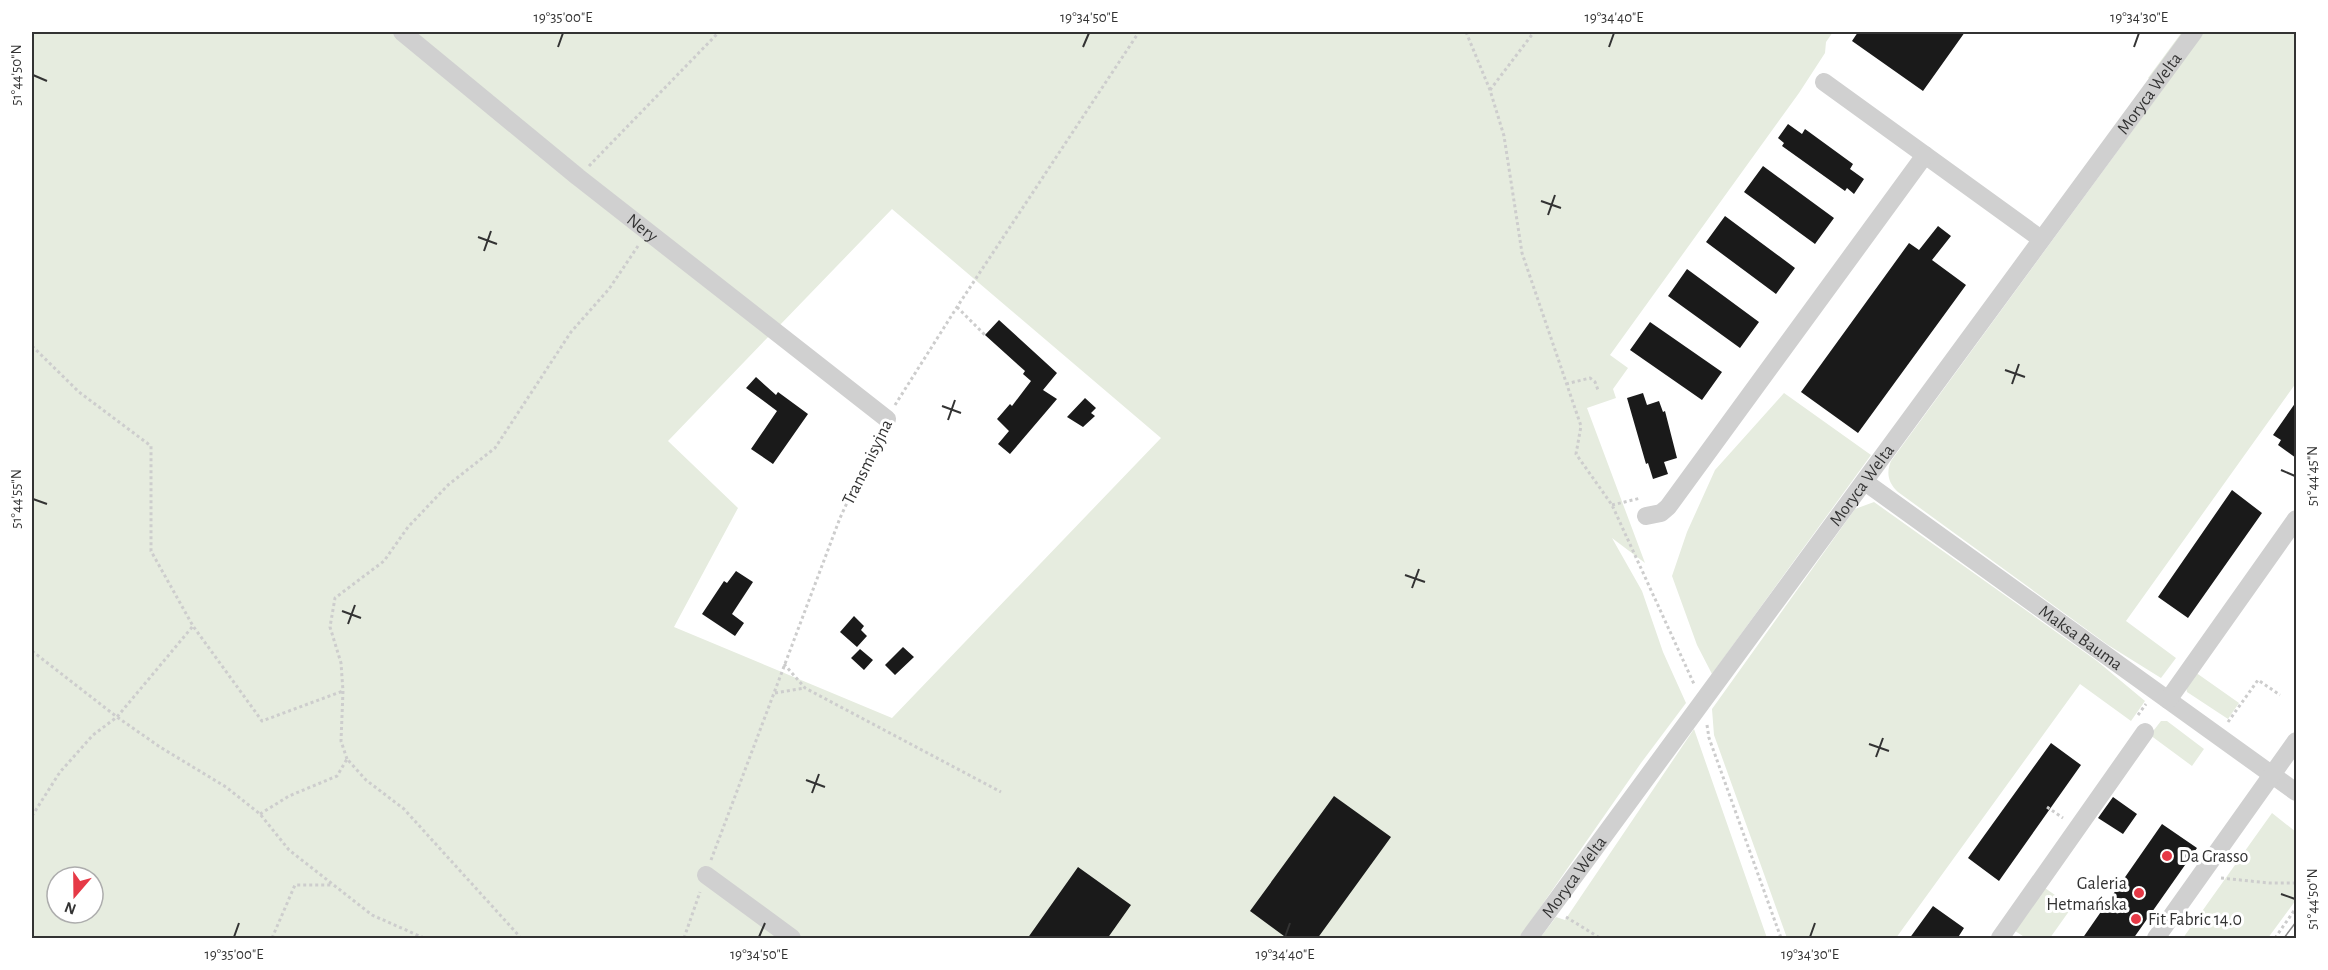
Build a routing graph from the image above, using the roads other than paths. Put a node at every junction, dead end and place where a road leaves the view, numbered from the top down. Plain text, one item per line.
1 (402, 32) edge
2 (2194, 32) edge
3 (1824, 82) dead end
4 (1924, 155) junction
5 (2041, 239) junction
6 (887, 419) road end
7 (1865, 482) junction
8 (1646, 516) dead end
9 (2296, 519) edge
10 (2168, 700) junction
11 (2145, 732) dead end
12 (2296, 741) edge
13 (2273, 776) junction
14 (2296, 792) edge
15 (706, 875) road end
16 (792, 939) edge
17 (1529, 939) edge
18 (2000, 939) edge
19 (2156, 939) edge

1 - 6 street, Nery
2 - 5 street, Moryca Welta
3 - 4 street
4 - 5 street
4 - 8 street
5 - 7 street, Moryca Welta
7 - 10 street, Maksa Bauma
7 - 17 street, Moryca Welta
9 - 10 street
10 - 13 street, Maksa Bauma
11 - 18 street
12 - 13 street
13 - 14 street, Maksa Bauma
13 - 19 street
15 - 16 street

